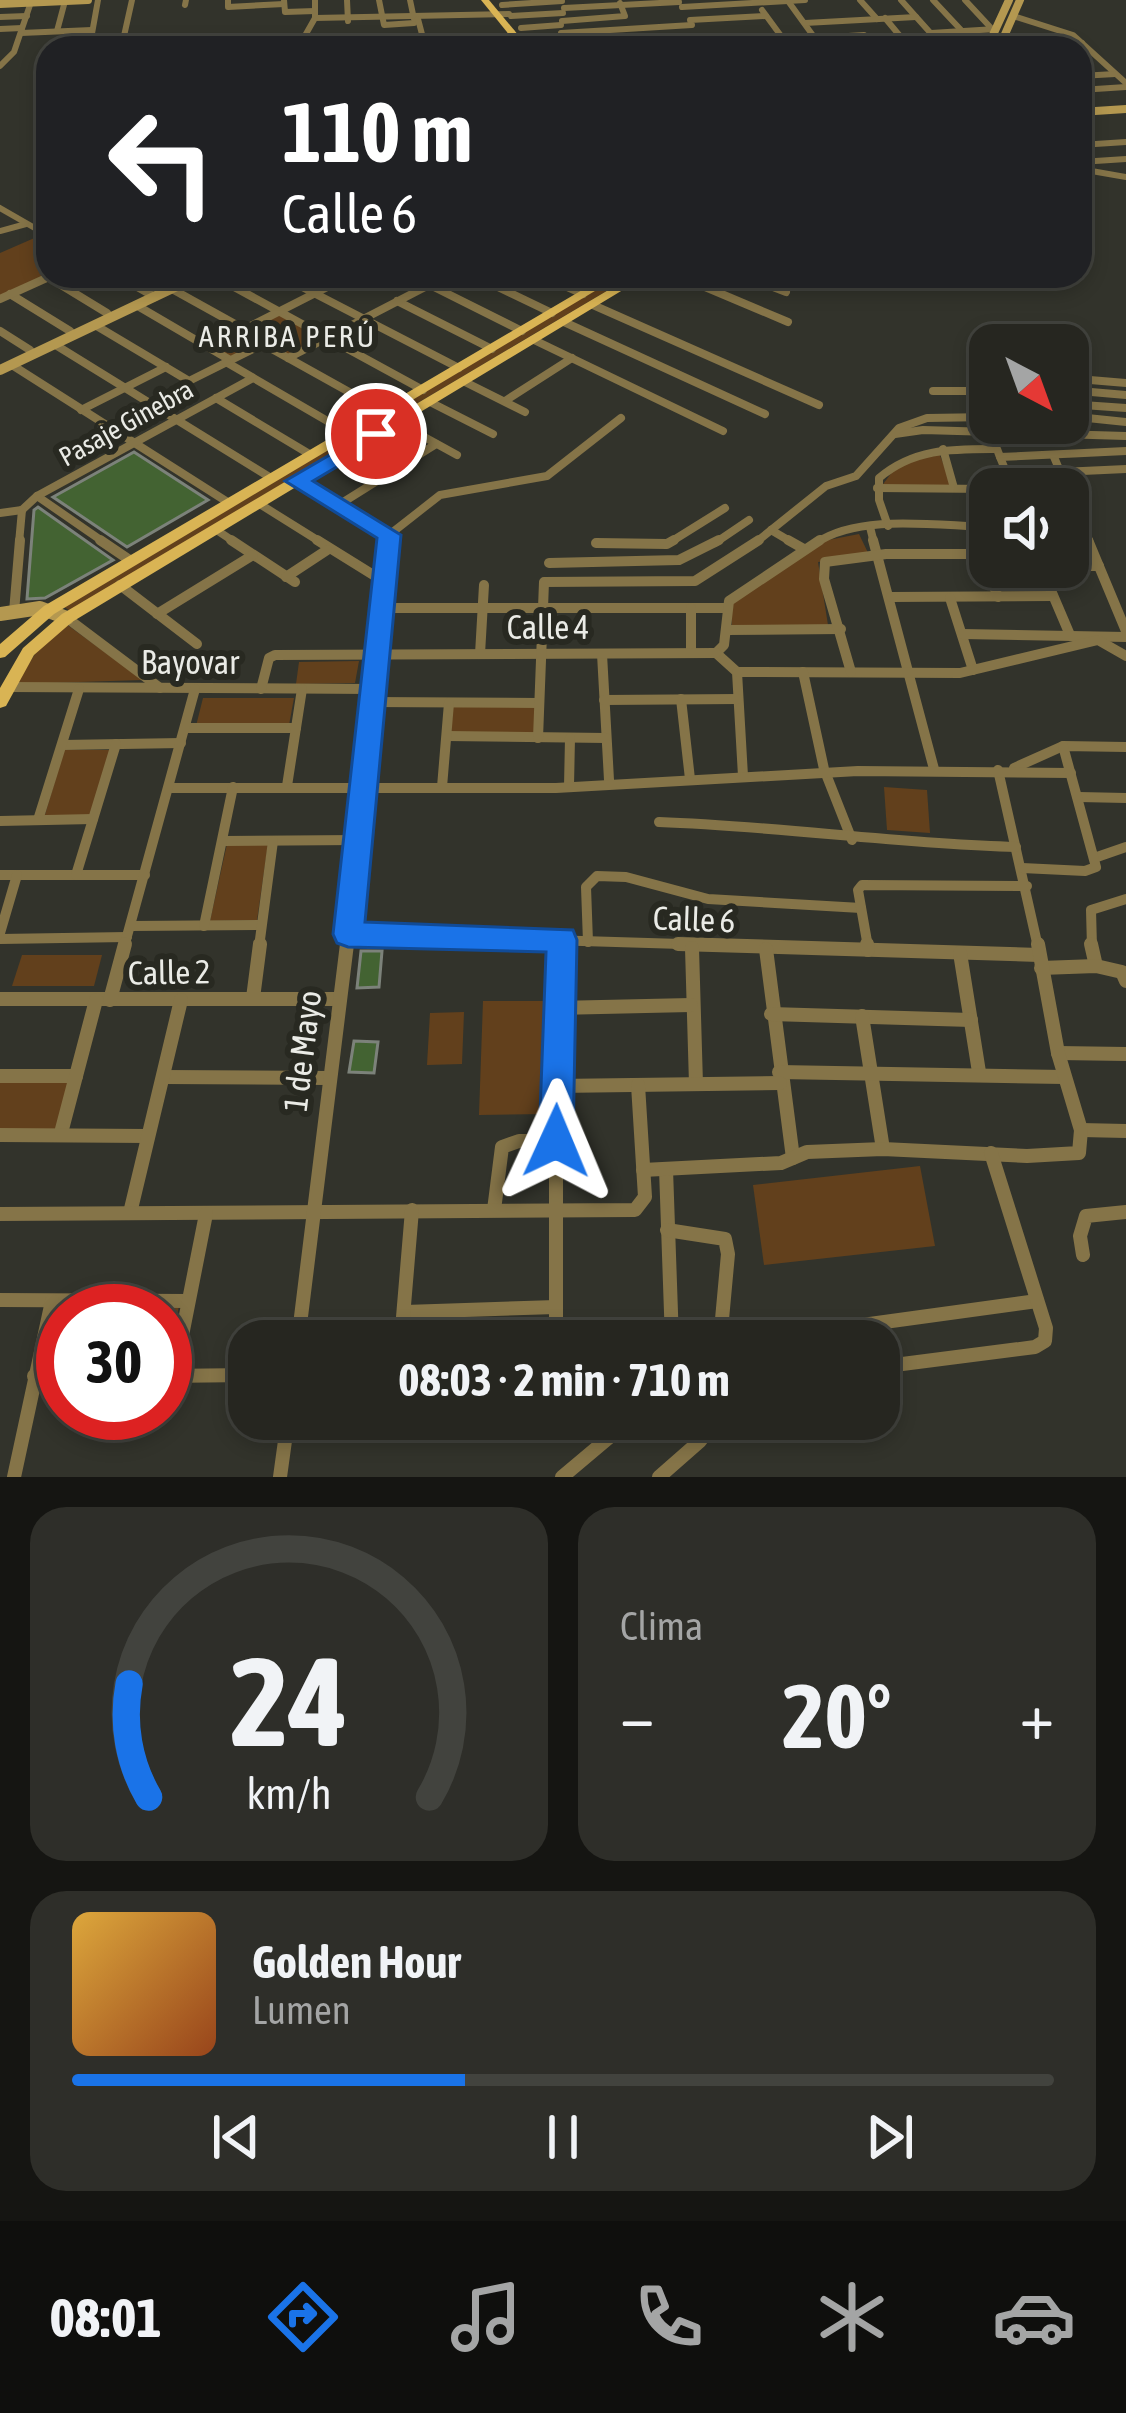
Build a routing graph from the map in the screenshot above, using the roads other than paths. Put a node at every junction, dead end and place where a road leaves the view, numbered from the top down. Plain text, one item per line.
1 (88, 0) edge
2 (98, 0) edge
3 (132, 0) edge
4 (228, 0) edge
5 (315, 0) edge
6 (347, 0) edge
7 (379, 0) edge
8 (410, 0) edge
9 (441, 0) edge
10 (485, 0) edge
11 (741, 0) edge
12 (805, 0) edge
13 (860, 0) edge
14 (902, 0) edge
15 (933, 0) edge
16 (965, 0) edge
17 (1010, 0) edge
18 (1020, 0) edge
19 (65, 1) edge
20 (788, 1) edge
21 (36, 2) edge
22 (284, 2) edge
23 (620, 2) edge
24 (631, 2) edge
25 (680, 3) edge
26 (757, 3) junction
27 (0, 4) edge
28 (503, 10) edge
29 (562, 14) edge
30 (315, 15) junction
31 (27, 16) junction
32 (621, 16) junction
33 (766, 16) junction
34 (916, 16) junction
35 (1013, 16) junction
36 (0, 17) edge
37 (447, 17) junction
38 (733, 17) junction
39 (881, 19) junction
40 (380, 20) junction
41 (417, 20) junction
42 (853, 20) junction
43 (348, 21) junction
44 (691, 22) junction
45 (805, 23) junction
46 (646, 27) junction
47 (0, 29) edge
48 (627, 29) junction
49 (964, 29) junction
50 (516, 30) junction
51 (57, 32) junction
52 (931, 33) junction
53 (21, 34) junction
54 (91, 34) junction
55 (455, 35) dead end
56 (864, 35) joint
57 (304, 36) edge
58 (422, 36) edge
59 (520, 36) edge
60 (627, 36) edge
61 (636, 36) edge
62 (699, 36) edge
63 (747, 36) edge
64 (781, 36) edge
65 (813, 36) edge
66 (852, 36) edge
67 (899, 36) edge
68 (934, 36) edge
69 (987, 36) edge
70 (987, 36) edge
71 (992, 36) edge
72 (995, 36) edge
73 (996, 36) edge
74 (1074, 36) edge
75 (0, 41) edge
76 (14, 52) junction
77 (1092, 52) edge
78 (0, 53) edge
79 (1100, 59) junction
80 (1092, 60) edge
81 (2, 66) edge
82 (1115, 74) junction
83 (1092, 75) edge
84 (1126, 85) edge
85 (1092, 90) edge
86 (1092, 103) edge
87 (1114, 109) junction
88 (1126, 109) edge
89 (1100, 110) junction
90 (1092, 111) edge
91 (1126, 121) edge
92 (1126, 142) edge
93 (1094, 144) edge
94 (1126, 159) edge
95 (1111, 160) junction
96 (1092, 164) edge
97 (1092, 169) edge
98 (1126, 176) edge
99 (0, 208) edge
100 (26, 224) junction
101 (36, 229) edge
102 (0, 231) edge
103 (36, 283) edge
104 (66, 288) edge
105 (139, 288) edge
106 (164, 288) edge
107 (236, 288) edge
108 (305, 288) edge
109 (325, 288) edge
110 (423, 288) edge
111 (435, 288) edge
112 (499, 288) edge
113 (566, 288) edge
114 (601, 288) edge
115 (614, 288) edge
116 (707, 288) edge
117 (776, 288) edge
118 (172, 289) joint
119 (786, 292) dead end
120 (315, 293) junction
121 (152, 295) junction
122 (5, 296) edge
123 (588, 300) junction
124 (397, 302) junction
125 (136, 305) junction
126 (279, 311) junction
127 (106, 313) junction
128 (365, 318) junction
129 (558, 318) junction
130 (788, 322) dead end
131 (95, 325) junction
132 (244, 329) junction
133 (0, 331) edge
134 (70, 331) junction
135 (528, 336) junction
136 (329, 338) junction
137 (54, 344) junction
138 (209, 347) junction
139 (492, 349) junction
140 (30, 350) junction
141 (288, 358) junction
142 (572, 358) junction
143 (228, 361) junction
144 (4, 366) edge
145 (166, 368) junction
146 (1113, 371) dead end
147 (462, 375) junction
148 (253, 378) junction
149 (1089, 381) edge
150 (126, 388) junction
151 (1125, 388) edge
152 (1089, 389) edge
153 (933, 391) dead end
154 (969, 391) edge
155 (427, 396) junction
156 (216, 398) junction
157 (505, 401) junction
158 (818, 405) dead end
159 (1089, 405) edge
160 (1126, 408) edge
161 (81, 410) junction
162 (525, 412) dead end
163 (766, 414) dead end
164 (391, 417) junction
165 (969, 417) edge
166 (177, 418) junction
167 (622, 418) dead end
168 (1089, 418) edge
169 (1126, 422) edge
170 (723, 431) dead end
171 (348, 433) junction
172 (493, 434) dead end
173 (895, 434) junction
174 (969, 434) edge
175 (1089, 435) edge
176 (1126, 436) edge
177 (133, 442) junction
178 (436, 444) junction
179 (327, 446) junction
180 (943, 449) junction
181 (1126, 451) edge
182 (311, 454) junction
183 (343, 454) junction
184 (457, 455) dead end
185 (1000, 457) junction
186 (1054, 457) junction
187 (1004, 468) edge
188 (1059, 468) edge
189 (1126, 470) edge
190 (1089, 471) edge
191 (271, 478) junction
192 (297, 481) junction
193 (877, 488) junction
194 (954, 488) junction
195 (969, 488) edge
196 (37, 496) junction
197 (229, 503) junction
198 (259, 503) junction
199 (337, 506) junction
200 (725, 508) dead end
201 (22, 510) junction
202 (0, 513) edge
203 (749, 520) dead end
204 (888, 526) junction
205 (870, 527) junction
206 (969, 527) edge
207 (215, 529) junction
208 (771, 530) junction
209 (389, 535) junction
210 (1089, 542) edge
211 (596, 543) dead end
212 (804, 549) junction
213 (327, 550) junction
214 (969, 554) edge
215 (253, 556) junction
216 (880, 556) junction
217 (131, 561) junction
218 (549, 563) dead end
219 (1089, 566) edge
220 (1099, 566) junction
221 (383, 581) junction
222 (120, 585) junction
223 (484, 585) dead end
224 (995, 588) edge
225 (1050, 588) edge
226 (1053, 596) junction
227 (890, 597) junction
228 (998, 597) junction
229 (1120, 597) edge
230 (950, 598) junction
231 (483, 605) junction
232 (542, 605) junction
233 (382, 608) junction
234 (692, 608) junction
235 (727, 608) junction
236 (49, 610) junction
237 (7, 613) edge
238 (158, 614) junction
239 (67, 618) junction
240 (842, 629) junction
241 (727, 630) junction
242 (962, 634) junction
243 (1126, 634) edge
244 (1070, 635) junction
245 (1098, 640) junction
246 (197, 644) dead end
247 (0, 653) edge
248 (691, 653) junction
249 (716, 653) junction
250 (380, 654) junction
251 (481, 654) junction
252 (541, 654) junction
253 (602, 654) junction
254 (1126, 656) edge
255 (973, 670) junction
256 (736, 672) junction
257 (803, 672) junction
258 (851, 672) junction
259 (912, 673) junction
260 (161, 688) junction
261 (80, 689) junction
262 (195, 689) junction
263 (261, 689) junction
264 (302, 689) junction
265 (2, 692) edge
266 (372, 696) junction
267 (738, 699) junction
268 (604, 700) junction
269 (681, 700) junction
270 (449, 703) junction
271 (539, 703) junction
272 (185, 728) junction
273 (296, 728) junction
274 (447, 736) junction
275 (538, 738) junction
276 (606, 738) junction
277 (569, 739) junction
278 (182, 743) junction
279 (116, 744) junction
280 (63, 745) junction
281 (1063, 746) junction
282 (1126, 747) edge
283 (824, 769) junction
284 (934, 769) junction
285 (1003, 770) junction
286 (1070, 772) junction
287 (743, 776) junction
288 (690, 779) junction
289 (609, 780) junction
290 (287, 786) junction
291 (569, 786) junction
292 (232, 787) junction
293 (363, 787) junction
294 (171, 788) junction
295 (442, 788) junction
296 (1079, 797) junction
297 (1126, 798) edge
298 (93, 819) junction
299 (38, 820) junction
300 (0, 821) edge
301 (659, 822) dead end
302 (357, 840) junction
303 (852, 840) junction
304 (273, 841) junction
305 (223, 842) junction
306 (1016, 847) junction
307 (1126, 848) edge
308 (1097, 857) junction
309 (1022, 868) junction
310 (0, 875) edge
311 (17, 875) junction
312 (76, 875) junction
313 (145, 875) junction
314 (1027, 886) junction
315 (1126, 899) edge
316 (861, 908) junction
317 (261, 925) junction
318 (203, 926) junction
319 (129, 932) junction
320 (348, 934) junction
321 (0, 936) edge
322 (562, 940) junction
323 (589, 941) junction
324 (692, 948) junction
325 (766, 949) junction
326 (868, 950) junction
327 (960, 952) junction
328 (1040, 962) junction
329 (1096, 966) junction
330 (1126, 981) edge
331 (253, 998) junction
332 (0, 999) edge
333 (338, 999) junction
334 (103, 1000) junction
335 (181, 1000) junction
336 (691, 1005) junction
337 (556, 1007) junction
338 (771, 1014) junction
339 (862, 1016) junction
340 (971, 1020) junction
341 (1058, 1053) junction
342 (1126, 1054) edge
343 (869, 1071) junction
344 (979, 1072) junction
345 (0, 1076) edge
346 (76, 1076) junction
347 (163, 1077) junction
348 (780, 1077) junction
349 (1064, 1077) junction
350 (328, 1078) junction
351 (696, 1084) junction
352 (638, 1085) junction
353 (557, 1086) junction
354 (1081, 1130) junction
355 (1126, 1131) edge
356 (61, 1133) junction
357 (0, 1135) edge
358 (148, 1136) junction
359 (556, 1141) junction
360 (883, 1149) junction
361 (991, 1153) junction
362 (793, 1158) junction
363 (666, 1169) junction
364 (643, 1170) junction
365 (412, 1210) junction
366 (494, 1210) junction
367 (555, 1210) junction
368 (315, 1211) junction
369 (1126, 1212) edge
370 (130, 1213) junction
371 (0, 1214) edge
372 (206, 1214) junction
373 (667, 1230) junction
374 (1083, 1255) dead end
375 (192, 1284) edge
376 (0, 1300) edge
377 (36, 1300) edge
378 (1037, 1300) junction
379 (556, 1307) junction
380 (405, 1312) junction
381 (301, 1320) edge
382 (404, 1320) edge
383 (556, 1320) edge
384 (671, 1320) edge
385 (722, 1320) edge
386 (895, 1320) edge
387 (900, 1364) edge
388 (36, 1368) edge
389 (228, 1375) edge
390 (34, 1376) joint
391 (192, 1376) edge
392 (285, 1440) edge
393 (605, 1440) edge
394 (701, 1440) edge
395 (14, 1477) edge
396 (280, 1477) edge
397 (562, 1477) edge
398 (659, 1477) edge

1 - 19 street
2 - 54 street
3 - 54 street
4 - 22 street
5 - 30 street
6 - 43 street
7 - 40 street
8 - 41 street
9 - 37 street
10 - 28 main road
11 - 25 street
12 - 20 street
13 - 39 street
14 - 34 street
15 - 49 street
16 - 71 street
17 - 72 street
18 - 35 street
19 - 21 street
19 - 51 street
20 - 26 street
20 - 45 street
21 - 27 street
21 - 31 street
22 - 30 street
23 - 24 street
23 - 29 street
23 - 32 street
24 - 25 street
24 - 46 street
25 - 26 street
25 - 44 street
26 - 33 street
28 - 29 street
28 - 29 street
28 - 37 street
28 - 50 main road
29 - 32 street
29 - 48 street
29 - 50 street
30 - 43 street
30 - 57 street
31 - 36 street
31 - 53 street
32 - 48 street
33 - 38 street
33 - 64 street
34 - 39 street
34 - 52 street
35 - 73 street
35 - 74 street
37 - 41 street
37 - 55 street
38 - 44 street
38 - 63 street
39 - 42 street
39 - 67 street
40 - 41 street
40 - 43 street
41 - 58 street
42 - 45 street
42 - 56 street
44 - 46 street
44 - 62 street
45 - 65 street
46 - 48 street
47 - 53 street
48 - 60 street
48 - 61 street
49 - 52 street
49 - 69 street
49 - 70 street
50 - 59 main road
51 - 53 street
51 - 54 street
52 - 68 street
53 - 75 street
53 - 76 street
56 - 66 street
76 - 78 street
76 - 81 street
77 - 79 street
79 - 80 street
79 - 82 street
82 - 83 street
82 - 84 street
84 - 85 street
86 - 89 street
87 - 88 street
87 - 89 street
87 - 91 street
89 - 90 street
92 - 93 street
94 - 95 street
95 - 96 street
95 - 98 street
97 - 98 street
99 - 100 street
100 - 101 street
100 - 102 street
103 - 122 street
104 - 127 street
105 - 121 street
106 - 121 street
107 - 126 street
108 - 120 street
109 - 120 street
110 - 124 street
111 - 135 street
112 - 129 street
113 - 123 street
114 - 123 main road
115 - 123 main road
116 - 130 street
117 - 119 street
118 - 121 street
118 - 132 street
120 - 126 street
120 - 128 street
121 - 125 street
121 - 127 street
122 - 134 street
123 - 129 main road
123 - 158 street
124 - 128 street
124 - 139 street
125 - 131 street
125 - 138 street
126 - 132 street
126 - 136 street
127 - 134 street
128 - 136 street
128 - 147 street
129 - 135 main road
129 - 163 street
131 - 137 street
131 - 145 street
132 - 138 street
133 - 140 street
134 - 140 street
135 - 139 main road
135 - 142 street
135 - 147 main road
136 - 141 street
136 - 155 street
137 - 144 street
137 - 150 street
138 - 143 street
139 - 147 main road
140 - 144 street
141 - 143 street
141 - 164 street
142 - 157 street
142 - 170 street
143 - 145 street
143 - 148 street
144 - 161 street
145 - 150 street
146 - 151 street
147 - 155 main road
147 - 157 street
148 - 156 street, Pasaje Ginebra
148 - 171 street
149 - 151 street
150 - 161 street
150 - 166 street
151 - 152 street
153 - 154 street
155 - 164 main road
155 - 172 street
156 - 166 street, Pasaje Ginebra
156 - 182 street
157 - 162 street
159 - 160 street
161 - 177 street
164 - 171 main road
164 - 178 street
164 - 183 main road
165 - 173 street
166 - 177 street, Pasaje Ginebra
166 - 191 street
167 - 209 street
168 - 169 street
171 - 179 main road
173 - 174 street
173 - 208 street
175 - 176 street
177 - 196 street, Pasaje Ginebra
177 - 197 street
178 - 184 street
178 - 199 street
179 - 182 main road
179 - 183 main road
180 - 185 street
180 - 193 street
180 - 194 street
181 - 186 street
182 - 191 main road
183 - 192 main road
185 - 186 street
185 - 187 street
186 - 188 street
189 - 190 street
191 - 197 main road
192 - 198 main road
192 - 199 street
193 - 194 street
193 - 204 street
194 - 195 street
196 - 201 street, Pasaje Ginebra
196 - 217 street
197 - 217 main road
198 - 207 main road
198 - 213 street
199 - 209 street
200 - 211 street
201 - 202 street
201 - 237 street
203 - 218 street
204 - 205 street
204 - 206 street
205 - 212 street
205 - 216 street
207 - 215 street
207 - 222 main road
208 - 212 street
208 - 232 street
209 - 221 street, 1 de Mayo
210 - 220 street
212 - 235 street
213 - 215 street
213 - 221 street
214 - 216 street
215 - 238 street
216 - 227 street
216 - 240 street
217 - 236 main road
219 - 220 street
220 - 229 street
221 - 233 street, 1 de Mayo
222 - 238 street
222 - 239 main road
223 - 231 street
224 - 228 street
225 - 226 street
226 - 228 street
226 - 244 street
227 - 230 street
227 - 259 street
228 - 230 street
229 - 243 street
230 - 242 street
231 - 232 street
231 - 233 street
231 - 251 street
232 - 234 street
232 - 252 street
233 - 250 street, 1 de Mayo
234 - 235 street
234 - 248 street
235 - 241 street
236 - 237 street
236 - 239 street
236 - 247 main road
238 - 246 street
239 - 260 street
239 - 265 main road
240 - 241 street
240 - 258 street
241 - 249 street
242 - 244 street
242 - 255 street
243 - 245 street
244 - 245 street
245 - 254 street
245 - 255 street
248 - 249 street, Calle 4
248 - 253 street, Calle 4
249 - 256 street
250 - 251 street, Calle 4
250 - 263 street, Calle 4
250 - 266 street, 1 de Mayo
251 - 252 street, Calle 4
252 - 253 street, Calle 4
252 - 271 street
253 - 268 street
255 - 259 street
256 - 257 street
256 - 267 street
257 - 258 street
257 - 283 street
258 - 259 street
259 - 284 street
260 - 261 street, Bayovar
260 - 262 street, Bayovar
261 - 265 street, Bayovar
261 - 280 street
262 - 263 street, Bayovar
262 - 272 street
263 - 264 street, Bayovar
264 - 266 street, Bayovar
264 - 273 street
266 - 270 street, Bayovar
266 - 293 street, 1 de Mayo
267 - 269 street
267 - 287 street
268 - 269 street
268 - 276 street
269 - 288 street
270 - 271 street, Bayovar
270 - 274 street
271 - 275 street
272 - 273 street
272 - 278 street
273 - 290 street
274 - 275 street
274 - 295 street
275 - 277 street
276 - 277 street
276 - 289 street
277 - 291 street
278 - 279 street
278 - 294 street
279 - 280 street
279 - 298 street
280 - 299 street
281 - 282 street
281 - 285 street
281 - 286 street
283 - 284 street
283 - 287 street
283 - 303 street
284 - 285 street
285 - 286 street
285 - 306 street
286 - 296 street
287 - 288 street
288 - 289 street
289 - 291 street
290 - 292 street
290 - 293 street
291 - 295 street
292 - 294 street
292 - 305 street
293 - 295 street
293 - 302 street, 1 de Mayo
294 - 313 street
296 - 297 street
296 - 308 street
298 - 299 street
298 - 312 street
299 - 300 street
301 - 303 street
302 - 304 street
302 - 320 street, 1 de Mayo
303 - 306 street
304 - 305 street
304 - 317 street
305 - 318 street
306 - 309 street
307 - 308 street
308 - 309 street
309 - 314 street
310 - 311 street
311 - 312 street
311 - 321 street
312 - 313 street
313 - 319 street
314 - 316 street
314 - 328 street
315 - 329 street
316 - 323 street
316 - 326 street
317 - 318 street
317 - 331 street
318 - 319 street
319 - 321 street
319 - 334 street
320 - 322 street, Calle 6
320 - 333 street, 1 de Mayo
322 - 323 street, Calle 6
322 - 337 street
323 - 324 street, Calle 6
324 - 325 street, Calle 6
324 - 336 street
325 - 326 street, Calle 6
325 - 338 street
326 - 327 street, Calle 6
327 - 328 street, Calle 6
327 - 340 street
328 - 329 street, Calle 6
328 - 341 street
329 - 330 street
331 - 333 street, Calle 2
331 - 335 street, Calle 2
332 - 334 street, Calle 2
333 - 350 street, 1 de Mayo
334 - 335 street, Calle 2
334 - 346 street
335 - 347 street
336 - 337 street
336 - 351 street
337 - 353 street
338 - 339 street
338 - 348 street
339 - 340 street
339 - 343 street
340 - 344 street
341 - 342 street
341 - 349 street
343 - 344 street
343 - 348 street
343 - 360 street
344 - 349 street
345 - 346 street
346 - 356 street
347 - 350 street
347 - 358 street
348 - 351 street
348 - 362 street
349 - 354 street
350 - 368 street, 1 de Mayo
351 - 352 street
352 - 353 street
352 - 364 street
353 - 359 street
354 - 355 street
354 - 361 street
356 - 357 street
356 - 358 street
358 - 370 street
359 - 366 street
359 - 367 street
360 - 361 street
360 - 362 street
361 - 378 street
362 - 363 street
363 - 364 street
363 - 373 street
364 - 367 street
365 - 366 street
365 - 368 street
365 - 380 street
366 - 367 street
367 - 379 street
368 - 372 street
368 - 381 street, 1 de Mayo
369 - 374 street
370 - 371 street
370 - 372 street
372 - 375 street
373 - 384 street
373 - 385 street
376 - 377 street
378 - 386 street
378 - 387 street
379 - 380 street
379 - 383 street
380 - 382 street
388 - 390 street
389 - 391 street
390 - 395 street
392 - 396 street
393 - 397 street
394 - 398 street

